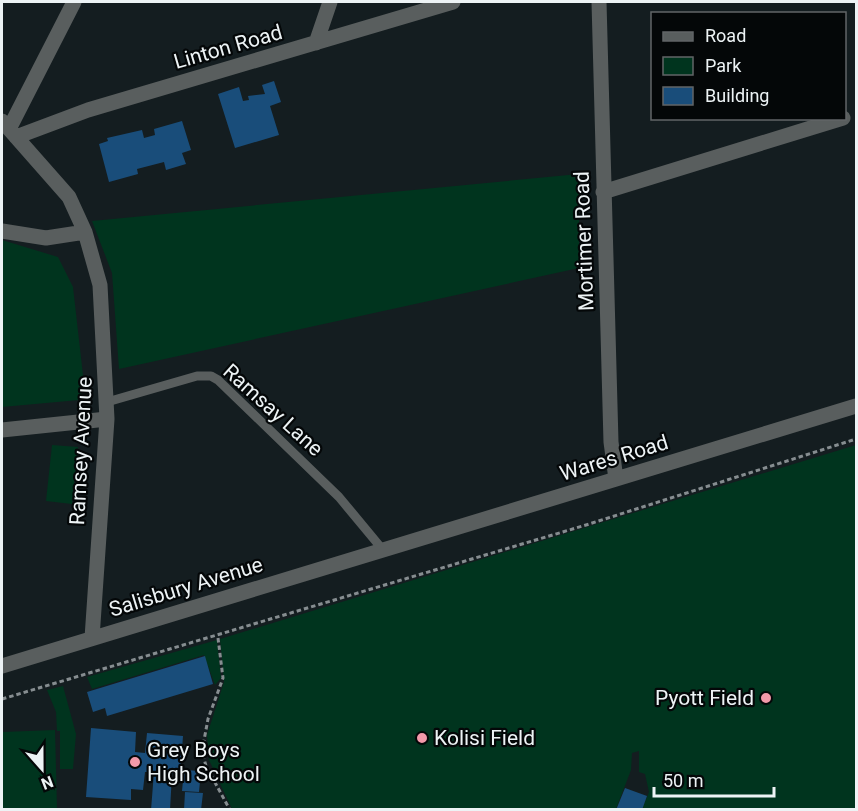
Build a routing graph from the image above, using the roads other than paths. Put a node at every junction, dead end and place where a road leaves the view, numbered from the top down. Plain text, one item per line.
1 (74, 2) edge
2 (330, 2) edge
3 (453, 2) edge
4 (599, 2) edge
5 (316, 43) junction
6 (837, 120) edge
7 (9, 129) edge
8 (603, 192) junction
9 (2, 231) edge
10 (85, 232) junction
11 (107, 402) junction
12 (856, 406) edge
13 (107, 419) junction
14 (2, 430) edge
15 (616, 479) junction
16 (383, 550) junction
17 (92, 638) junction
18 (2, 666) edge

1 - 7 street
2 - 5 street
3 - 5 street, Linton Road
4 - 8 street, Mortimer Road
5 - 7 street, Linton Road
6 - 8 street
7 - 10 street, Ramsey Avenue
8 - 15 street, Mortimer Road
9 - 10 street
10 - 11 street, Ramsey Avenue
11 - 13 street, Ramsey Avenue
11 - 16 lane, Ramsay Lane
12 - 15 street, Wares Road
13 - 14 street
13 - 17 street, Ramsey Avenue
15 - 16 street, Wares Road
16 - 17 street, Salisbury Avenue
17 - 18 street, Salisbury Avenue

